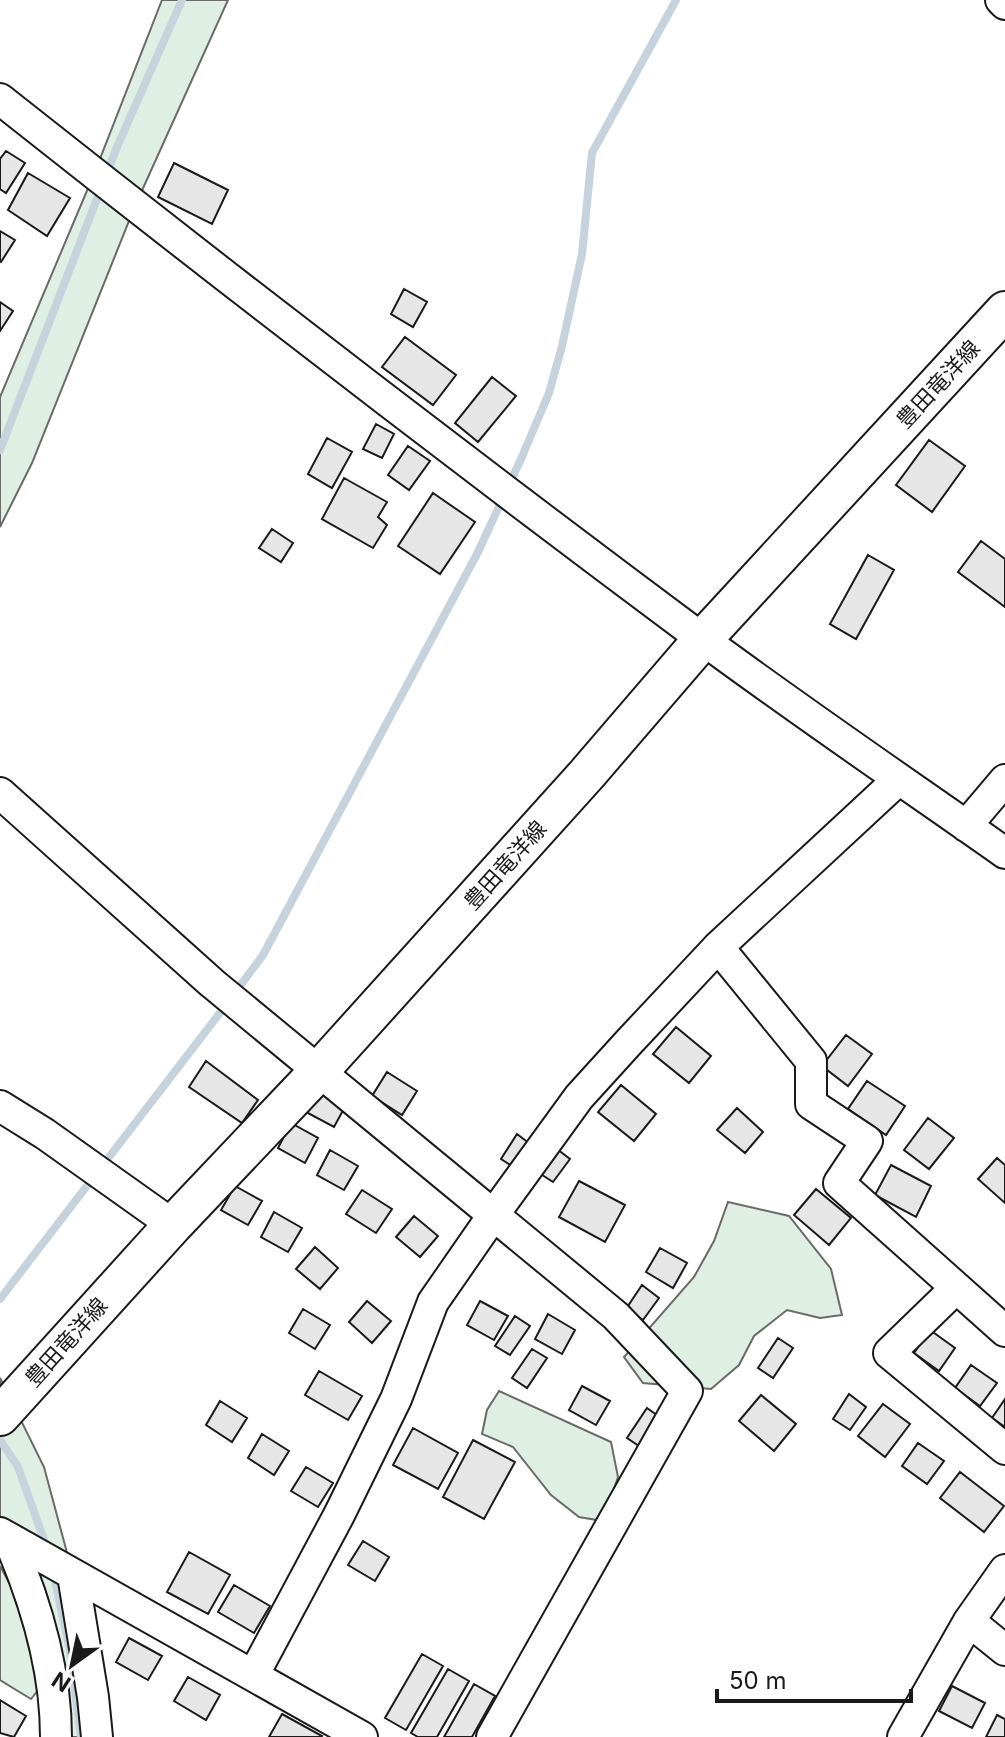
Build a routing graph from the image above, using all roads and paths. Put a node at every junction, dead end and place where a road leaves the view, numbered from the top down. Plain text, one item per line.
1 (0, 99) edge
2 (1005, 311) edge
3 (703, 639) junction
4 (898, 780) junction
5 (1005, 780) edge
6 (0, 793) edge
7 (966, 826) junction
8 (1005, 853) edge
9 (718, 947) junction
10 (319, 1071) junction
11 (0, 1106) edge
12 (494, 1214) junction
13 (173, 1225) junction
14 (956, 1288) junction
15 (1005, 1331) edge
16 (0, 1416) edge
17 (1005, 1449) edge
18 (4, 1536) edge
19 (1005, 1570) edge
20 (73, 1575) junction
21 (969, 1621) junction
22 (1005, 1650) edge
23 (254, 1674) junction
24 (56, 1737) edge
25 (97, 1737) edge
26 (362, 1737) edge
27 (492, 1737) edge
28 (903, 1737) edge

1 - 3 street
2 - 3 main road, 豊田竜洋線
3 - 4 street
3 - 10 main road, 豊田竜洋線
4 - 7 street
4 - 9 street
5 - 7 street
6 - 10 street
7 - 8 street
9 - 12 street
9 - 14 street
10 - 12 street
10 - 13 main road, 豊田竜洋線
11 - 13 street
12 - 23 street
12 - 27 street
13 - 16 main road, 豊田竜洋線
14 - 15 street
14 - 17 street
18 - 20 street
18 - 24 street
19 - 21 street
20 - 23 street
20 - 25 street
21 - 22 street
21 - 28 street
23 - 26 street

